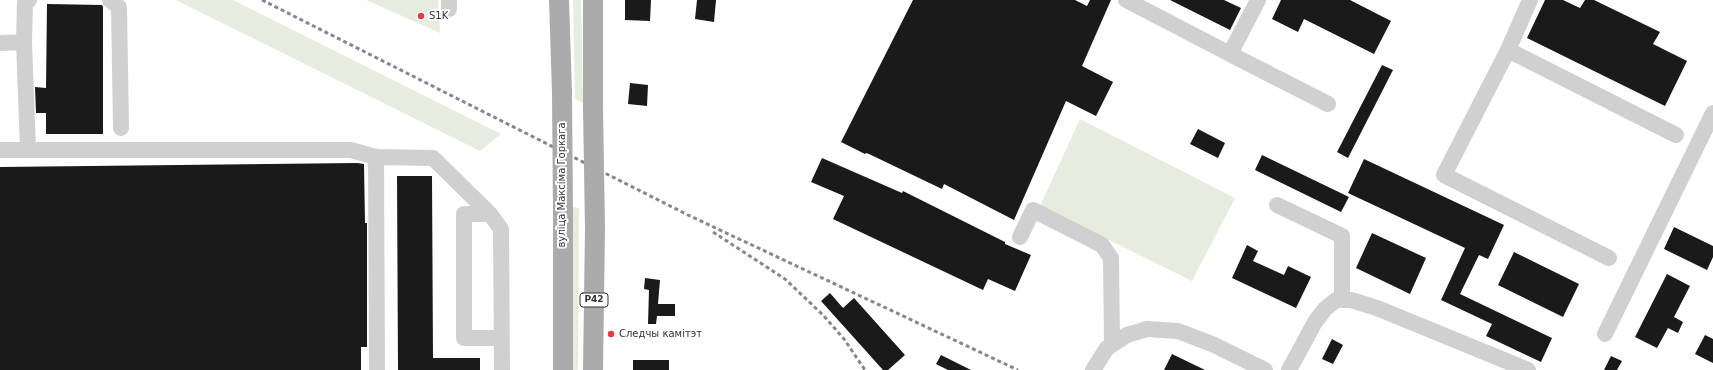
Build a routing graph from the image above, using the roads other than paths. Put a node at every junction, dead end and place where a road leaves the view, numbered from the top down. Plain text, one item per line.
1 (29, 0) edge
2 (110, 0) edge
3 (559, 0) edge
4 (593, 0) edge
5 (1126, 0) edge
6 (1258, 0) edge
7 (1530, 0) edge
8 (0, 42) edge
9 (24, 42) junction
10 (1508, 50) junction
11 (1230, 54) junction
12 (1328, 104) dead end
13 (1713, 114) edge
14 (121, 128) dead end
15 (1676, 135) dead end
16 (28, 149) junction
17 (0, 150) edge
18 (376, 157) junction
19 (1277, 205) dead end
20 (490, 214) junction
21 (1020, 237) dead end
22 (1609, 258) dead end
23 (1342, 300) junction
24 (1605, 334) dead end
25 (502, 338) junction
26 (1112, 345) junction
27 (377, 370) edge
28 (502, 370) edge
29 (563, 370) edge
30 (593, 370) edge
31 (1093, 370) edge
32 (1265, 370) edge
33 (1289, 370) edge
34 (1528, 370) edge

1 - 9 lane
2 - 14 lane
3 - 29 main road, вуліца Максіма Горкага, bridge
4 - 30 main road, Р42, bridge
5 - 11 lane
6 - 11 lane
7 - 10 lane
8 - 9 lane
9 - 16 lane
10 - 15 lane
10 - 22 lane
11 - 12 lane
13 - 24 lane
16 - 17 lane
16 - 18 lane
18 - 20 lane
18 - 27 lane
19 - 23 lane
20 - 25 lane
20 - 25 lane
21 - 26 lane
23 - 33 lane
23 - 34 lane
25 - 28 lane
26 - 31 lane
26 - 32 lane

